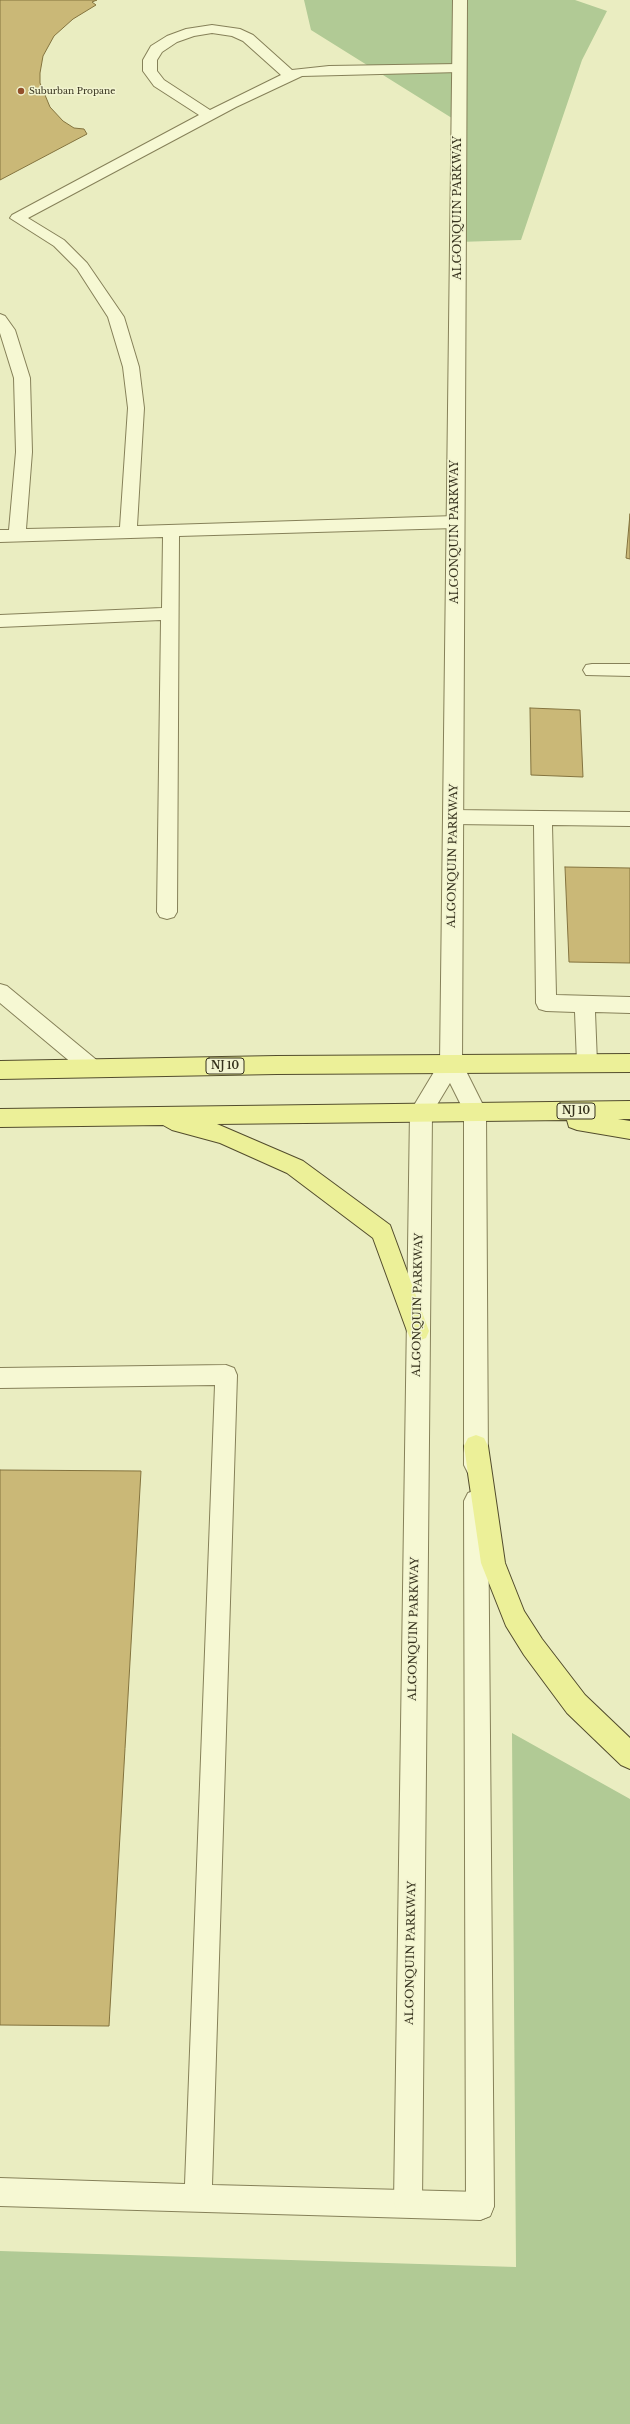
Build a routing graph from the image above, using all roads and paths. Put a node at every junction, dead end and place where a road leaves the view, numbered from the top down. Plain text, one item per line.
1 (460, 0) edge
2 (459, 68) junction
3 (290, 76) junction
4 (210, 116) junction
5 (0, 319) edge
6 (455, 522) junction
7 (171, 531) junction
8 (128, 532) junction
9 (0, 536) edge
10 (17, 536) junction
11 (170, 614) junction
12 (0, 621) edge
13 (592, 670) dead end
14 (630, 670) edge
15 (453, 817) junction
16 (544, 818) junction
17 (630, 819) edge
18 (167, 912) dead end
19 (0, 992) edge
20 (585, 1004) junction
21 (630, 1005) edge
22 (587, 1063) junction
23 (630, 1063) edge
24 (451, 1064) junction
25 (92, 1068) junction
26 (0, 1070) edge
27 (630, 1110) edge
28 (475, 1111) junction
29 (522, 1111) junction
30 (420, 1112) junction
31 (146, 1114) junction
32 (0, 1118) edge
33 (630, 1130) edge
34 (418, 1331) junction
35 (0, 1378) edge
36 (476, 1446) junction
37 (630, 1756) edge
38 (0, 2192) edge
39 (198, 2196) junction
40 (408, 2204) junction
41 (480, 2206) joint

1 - 2 street, ALGONQUIN PARKWAY
2 - 3 lane
2 - 6 street, ALGONQUIN PARKWAY
3 - 4 lane
3 - 4 lane
4 - 8 lane
5 - 10 lane
6 - 7 lane
6 - 15 street, ALGONQUIN PARKWAY
7 - 8 lane
7 - 11 lane
8 - 10 lane
9 - 10 lane
11 - 12 lane
11 - 18 lane
13 - 14 lane
15 - 16 lane
15 - 24 street, ALGONQUIN PARKWAY
16 - 17 lane
16 - 20 lane
19 - 25 lane
20 - 21 lane
20 - 22 lane
22 - 23 main road, NJ 10
22 - 24 main road, NJ 10
24 - 25 main road, NJ 10
24 - 28 street, ALGONQUIN PARKWAY
24 - 30 street
25 - 26 main road, NJ 10
27 - 29 main road, NJ 10
28 - 29 main road, NJ 10
28 - 30 main road, NJ 10
28 - 36 street, ALGONQUIN PARKWAY
29 - 33 main road
30 - 31 main road, NJ 10
30 - 34 street, ALGONQUIN PARKWAY
31 - 32 main road, NJ 10
31 - 34 main road
34 - 40 street, ALGONQUIN PARKWAY
35 - 39 lane
36 - 37 main road
36 - 41 street, ALGONQUIN PARKWAY
38 - 39 lane
39 - 40 lane
40 - 41 lane

